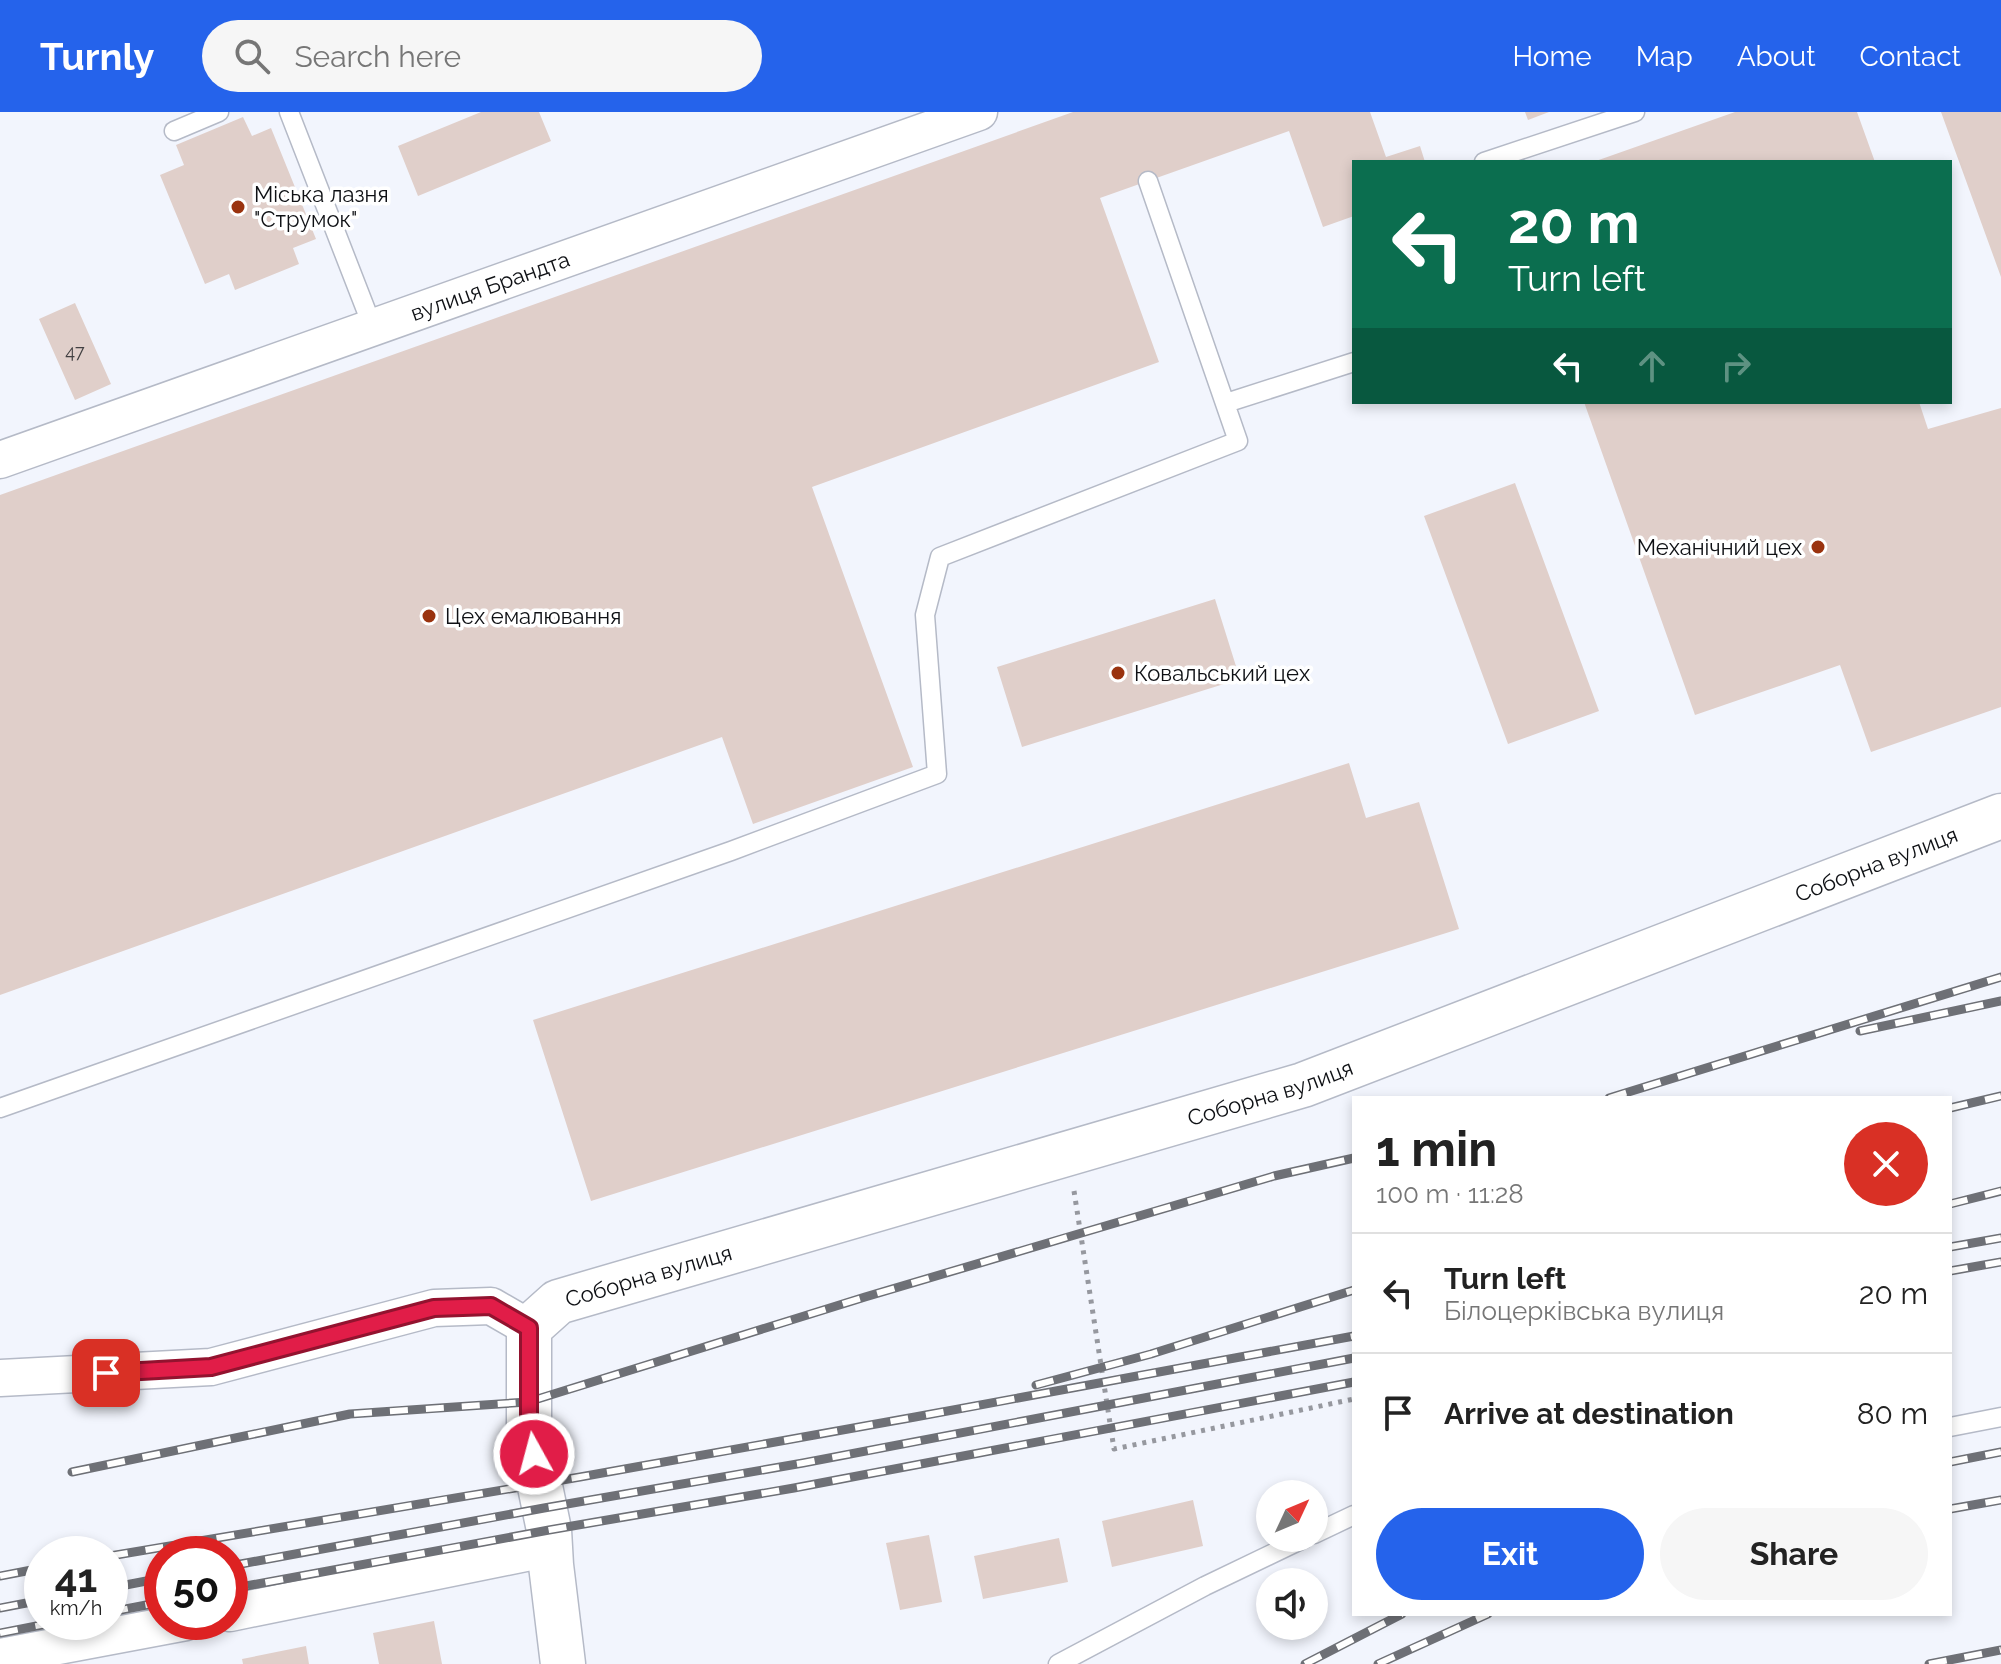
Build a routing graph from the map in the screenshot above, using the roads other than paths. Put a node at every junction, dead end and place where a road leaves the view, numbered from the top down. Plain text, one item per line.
1 (219, 112) edge
2 (289, 112) edge
3 (979, 112) edge
4 (1635, 112) edge
5 (174, 131) dead end
6 (1490, 160) edge
7 (1148, 181) dead end
8 (373, 328) junction
9 (1352, 363) edge
10 (1226, 403) junction
11 (0, 460) edge
12 (2001, 816) edge
13 (0, 1108) edge
14 (529, 1328) junction
15 (0, 1378) edge
16 (2001, 1417) edge
17 (1952, 1427) edge
18 (1352, 1516) edge
19 (1328, 1527) edge
20 (550, 1548) junction
21 (1276, 1552) edge
22 (248, 1609) edge
23 (144, 1630) edge
24 (0, 1657) edge
25 (563, 1664) edge
26 (1058, 1664) edge

1 - 5 lane
2 - 8 lane
3 - 8 street, вулиця Брандта
4 - 6 lane
7 - 10 lane
8 - 11 street, вулиця Брандта
9 - 10 lane
10 - 13 lane
12 - 14 main road, Соборна вулиця
14 - 15 street
14 - 20 main road
16 - 17 lane
18 - 19 lane
20 - 22 street
20 - 25 main road
21 - 26 lane
23 - 24 street

